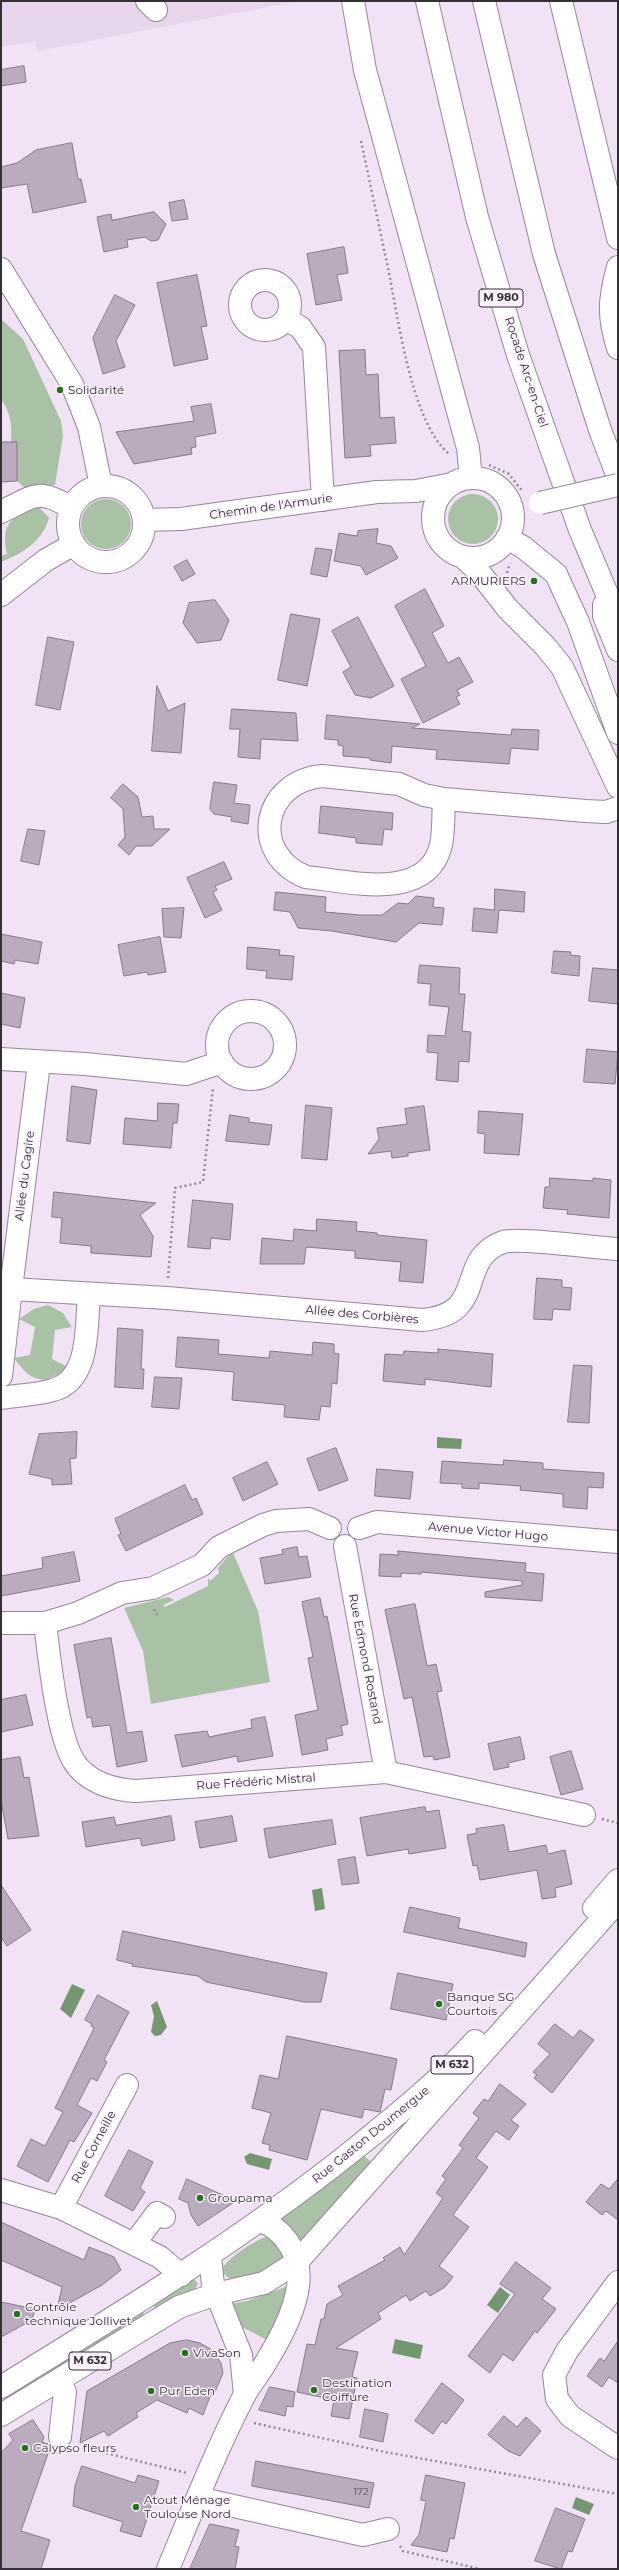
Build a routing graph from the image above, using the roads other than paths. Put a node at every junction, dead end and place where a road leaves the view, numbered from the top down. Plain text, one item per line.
1 (353, 1) edge
2 (427, 1) edge
3 (484, 1) edge
4 (561, 1) edge
5 (618, 238) edge
6 (618, 267) edge
7 (1, 269) edge
8 (287, 320) dead end
9 (618, 348) edge
10 (618, 477) edge
11 (462, 481) junction
12 (618, 485) edge
13 (101, 486) junction
14 (398, 492) junction
15 (324, 500) junction
16 (71, 508) junction
17 (512, 509) junction
18 (1, 512) edge
19 (433, 518) junction
20 (144, 520) junction
21 (504, 542) junction
22 (74, 544) junction
23 (463, 556) junction
24 (603, 588) junction
25 (1, 595) edge
26 (500, 598) junction
27 (618, 620) edge
28 (618, 650) edge
29 (618, 733) edge
30 (618, 787) edge
31 (444, 799) junction
32 (618, 808) edge
33 (1, 1059) edge
34 (39, 1062) junction
35 (222, 1062) road end
36 (618, 1249) edge
37 (11, 1288) junction
38 (89, 1294) junction
39 (1, 1376) edge
40 (1, 1398) edge
41 (330, 1528) junction
42 (359, 1528) junction
43 (618, 1542) edge
44 (345, 1546) junction
45 (1, 1623) edge
46 (45, 1623) junction
47 (386, 1772) junction
48 (584, 1815) dead end
49 (618, 1880) edge
50 (618, 1900) edge
51 (127, 2085) dead end
52 (1, 2190) edge
53 (61, 2208) junction
54 (164, 2217) dead end
55 (261, 2222) junction
56 (134, 2244) junction
57 (210, 2257) junction
58 (297, 2262) junction
59 (181, 2275) junction
60 (618, 2282) edge
61 (216, 2294) junction
62 (179, 2307) junction
63 (235, 2338) junction
64 (59, 2380) junction
65 (1, 2387) edge
66 (245, 2394) junction
67 (1, 2415) edge
68 (60, 2437) road end
69 (618, 2448) edge
70 (198, 2498) junction
71 (388, 2529) road end
72 (168, 2569) edge

1 - 11 main road
2 - 24 main road, Rocade Arc-en-Ciel / M 980
3 - 10 main road
4 - 5 main road
6 - 9 main road
7 - 13 main road
8 - 15 main road
11 - 14 main road, Chemin de l'Armurie
11 - 17 main road
11 - 19 main road
12 - 17 main road, bridge
13 - 16 main road
13 - 20 main road
14 - 15 main road, Chemin de l'Armurie
14 - 19 main road, Chemin de l'Armurie
15 - 20 main road, Chemin de l'Armurie
16 - 18 main road
16 - 22 main road
17 - 21 main road
19 - 23 main road
20 - 22 main road
21 - 23 main road
21 - 26 main road
21 - 29 main road
22 - 25 main road
23 - 26 main road
24 - 27 main road, Rocade Arc-en-Ciel / M 980
24 - 28 main road
26 - 30 main road
31 - 31 main road
31 - 32 main road
33 - 34 main road
34 - 35 main road
34 - 37 main road, Allée du Cagire
36 - 38 main road, Allée des Corbières
37 - 38 main road, Allée des Corbières
37 - 39 main road
38 - 40 main road
41 - 42 main road
41 - 44 main road
41 - 46 main road
42 - 43 main road, Avenue Victor Hugo
42 - 44 main road
44 - 47 main road, Rue Edmond Rostand
45 - 46 main road
46 - 47 main road, Rue Frédéric Mistral
47 - 48 main road, Rue Frédéric Mistral
49 - 55 main road, Rue Gaston Doumergue / M 632
50 - 58 main road, Rue Gaston Doumergue / M 632
51 - 53 main road, Rue Corneille
52 - 53 main road
53 - 56 main road
54 - 56 main road
55 - 57 main road, Rue Gaston Doumergue / M 632
55 - 58 main road
56 - 59 main road
57 - 59 main road, M 632
57 - 61 main road
58 - 61 main road, M 632
58 - 66 main road
59 - 65 main road, M 632
60 - 69 main road
61 - 62 main road, M 632
61 - 63 main road
62 - 63 main road
62 - 64 main road, M 632
63 - 66 main road
64 - 67 main road, M 632
64 - 68 main road
66 - 70 main road
70 - 71 main road
70 - 72 main road

